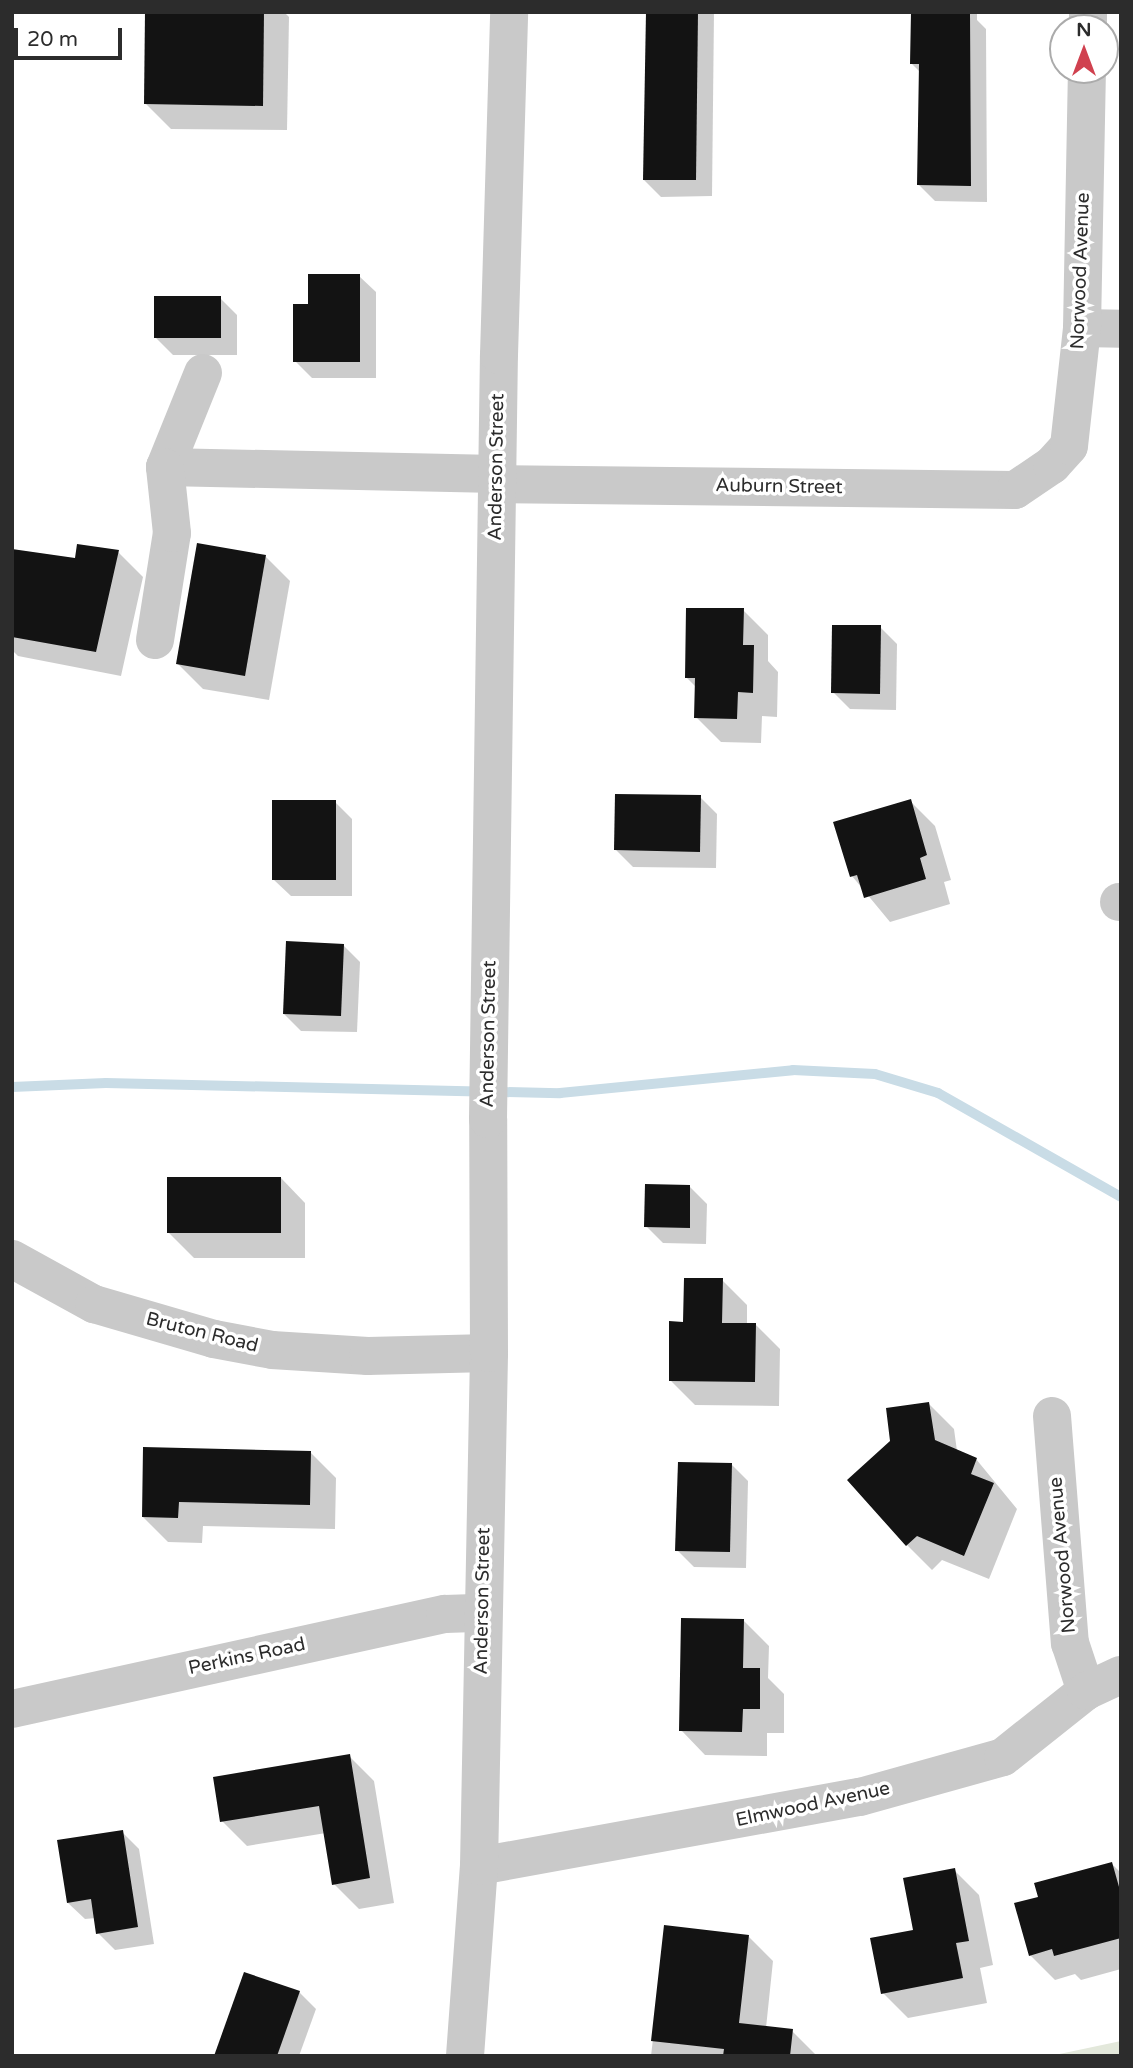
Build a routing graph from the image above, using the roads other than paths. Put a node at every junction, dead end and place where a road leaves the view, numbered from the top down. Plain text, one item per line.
1 (509, 12) edge
2 (1087, 84) edge
3 (1082, 328) junction
4 (1121, 329) edge
5 (203, 373) dead end
6 (1052, 465) joint
7 (165, 467) junction
8 (497, 479) junction
9 (155, 640) dead end
10 (12, 1259) edge
11 (489, 1353) junction
12 (1052, 1416) dead end
13 (482, 1613) junction
14 (1121, 1675) edge
15 (1086, 1691) junction
16 (12, 1709) edge
17 (479, 1866) junction
18 (465, 2056) edge

1 - 8 street, Anderson Street
2 - 3 street, Norwood Avenue
3 - 4 street
3 - 6 street, Norwood Avenue
5 - 7 street
6 - 8 street, Auburn Street
7 - 8 street, Auburn Street
7 - 9 street
8 - 11 street, Anderson Street
10 - 11 street, Bruton Road
11 - 13 street, Anderson Street
12 - 15 street, Norwood Avenue
13 - 16 street, Perkins Road
13 - 17 street, Anderson Street
14 - 15 street, Elmwood Avenue
15 - 17 street, Elmwood Avenue
17 - 18 street, Anderson Street

